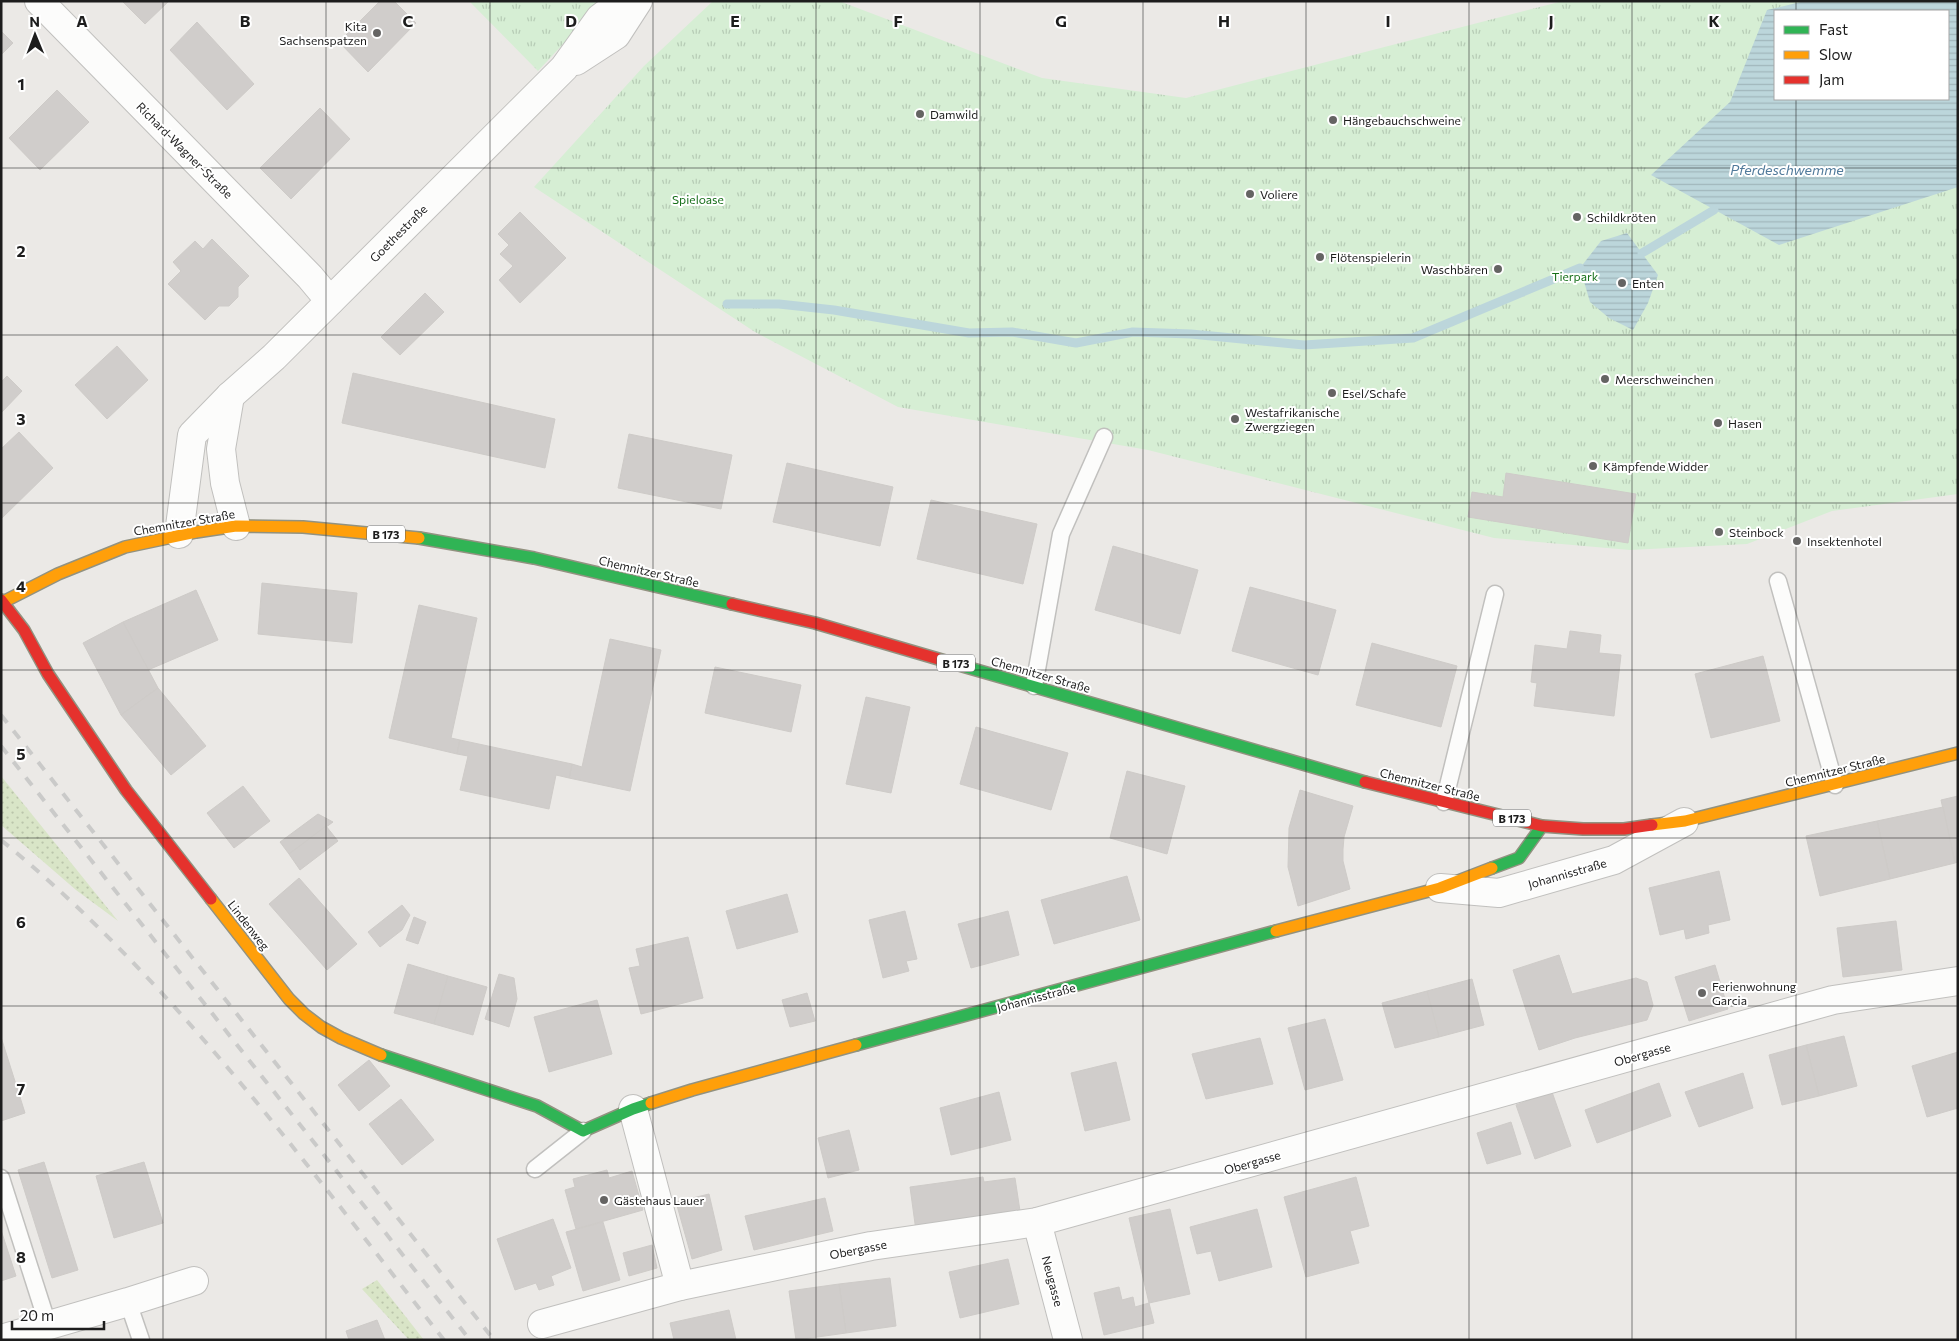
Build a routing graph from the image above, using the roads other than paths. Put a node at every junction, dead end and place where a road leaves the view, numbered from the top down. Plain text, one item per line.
1 (38, 1) edge
2 (623, 1) edge
3 (638, 1) edge
4 (564, 68) junction
5 (330, 301) junction
6 (230, 396) junction
7 (1104, 437) dead end
8 (236, 526) junction
9 (179, 534) junction
10 (1778, 581) dead end
11 (1495, 594) dead end
12 (2, 601) edge
13 (1034, 686) junction
14 (1958, 752) edge
15 (1835, 785) junction
16 (1444, 802) junction
17 (1685, 821) junction
18 (1542, 826) junction
19 (1440, 888) junction
20 (1958, 981) edge
21 (633, 1109) junction
22 (583, 1131) junction
23 (534, 1169) dead end
24 (1, 1178) edge
25 (1037, 1222) junction
26 (194, 1281) dead end
27 (680, 1286) junction
28 (128, 1302) junction
29 (542, 1324) dead end
30 (48, 1325) junction
31 (1, 1339) edge
32 (141, 1340) edge
33 (1068, 1340) edge

1 - 5 street, Richard-Wagner-Straße
2 - 4 street, Goethestraße
3 - 4 street, Goethestraße
4 - 5 street, Goethestraße
5 - 6 street, Goethestraße
6 - 8 street
6 - 9 street, Goethestraße
7 - 13 lane
8 - 9 main road, Chemnitzer Straße / B 173
8 - 13 main road, Chemnitzer Straße / B 173
9 - 12 main road, Chemnitzer Straße / B 173
10 - 15 lane
11 - 16 lane
12 - 22 main road, Lindenweg
13 - 16 main road, Chemnitzer Straße / B 173
14 - 15 main road, Chemnitzer Straße / B 173
15 - 17 main road, Chemnitzer Straße / B 173
16 - 18 main road, Chemnitzer Straße / B 173
17 - 18 main road, Chemnitzer Straße / B 173
17 - 19 street, Johannisstraße
18 - 19 main road, Johannisstraße
19 - 21 main road, Johannisstraße
20 - 25 street, Obergasse
21 - 22 main road, Johannisstraße
21 - 27 street
22 - 23 lane, Johannisstraße
24 - 30 lane
25 - 27 street, Obergasse
25 - 33 street, Neugasse
26 - 28 street
27 - 29 street, Obergasse
28 - 30 street
28 - 32 lane
30 - 31 street

